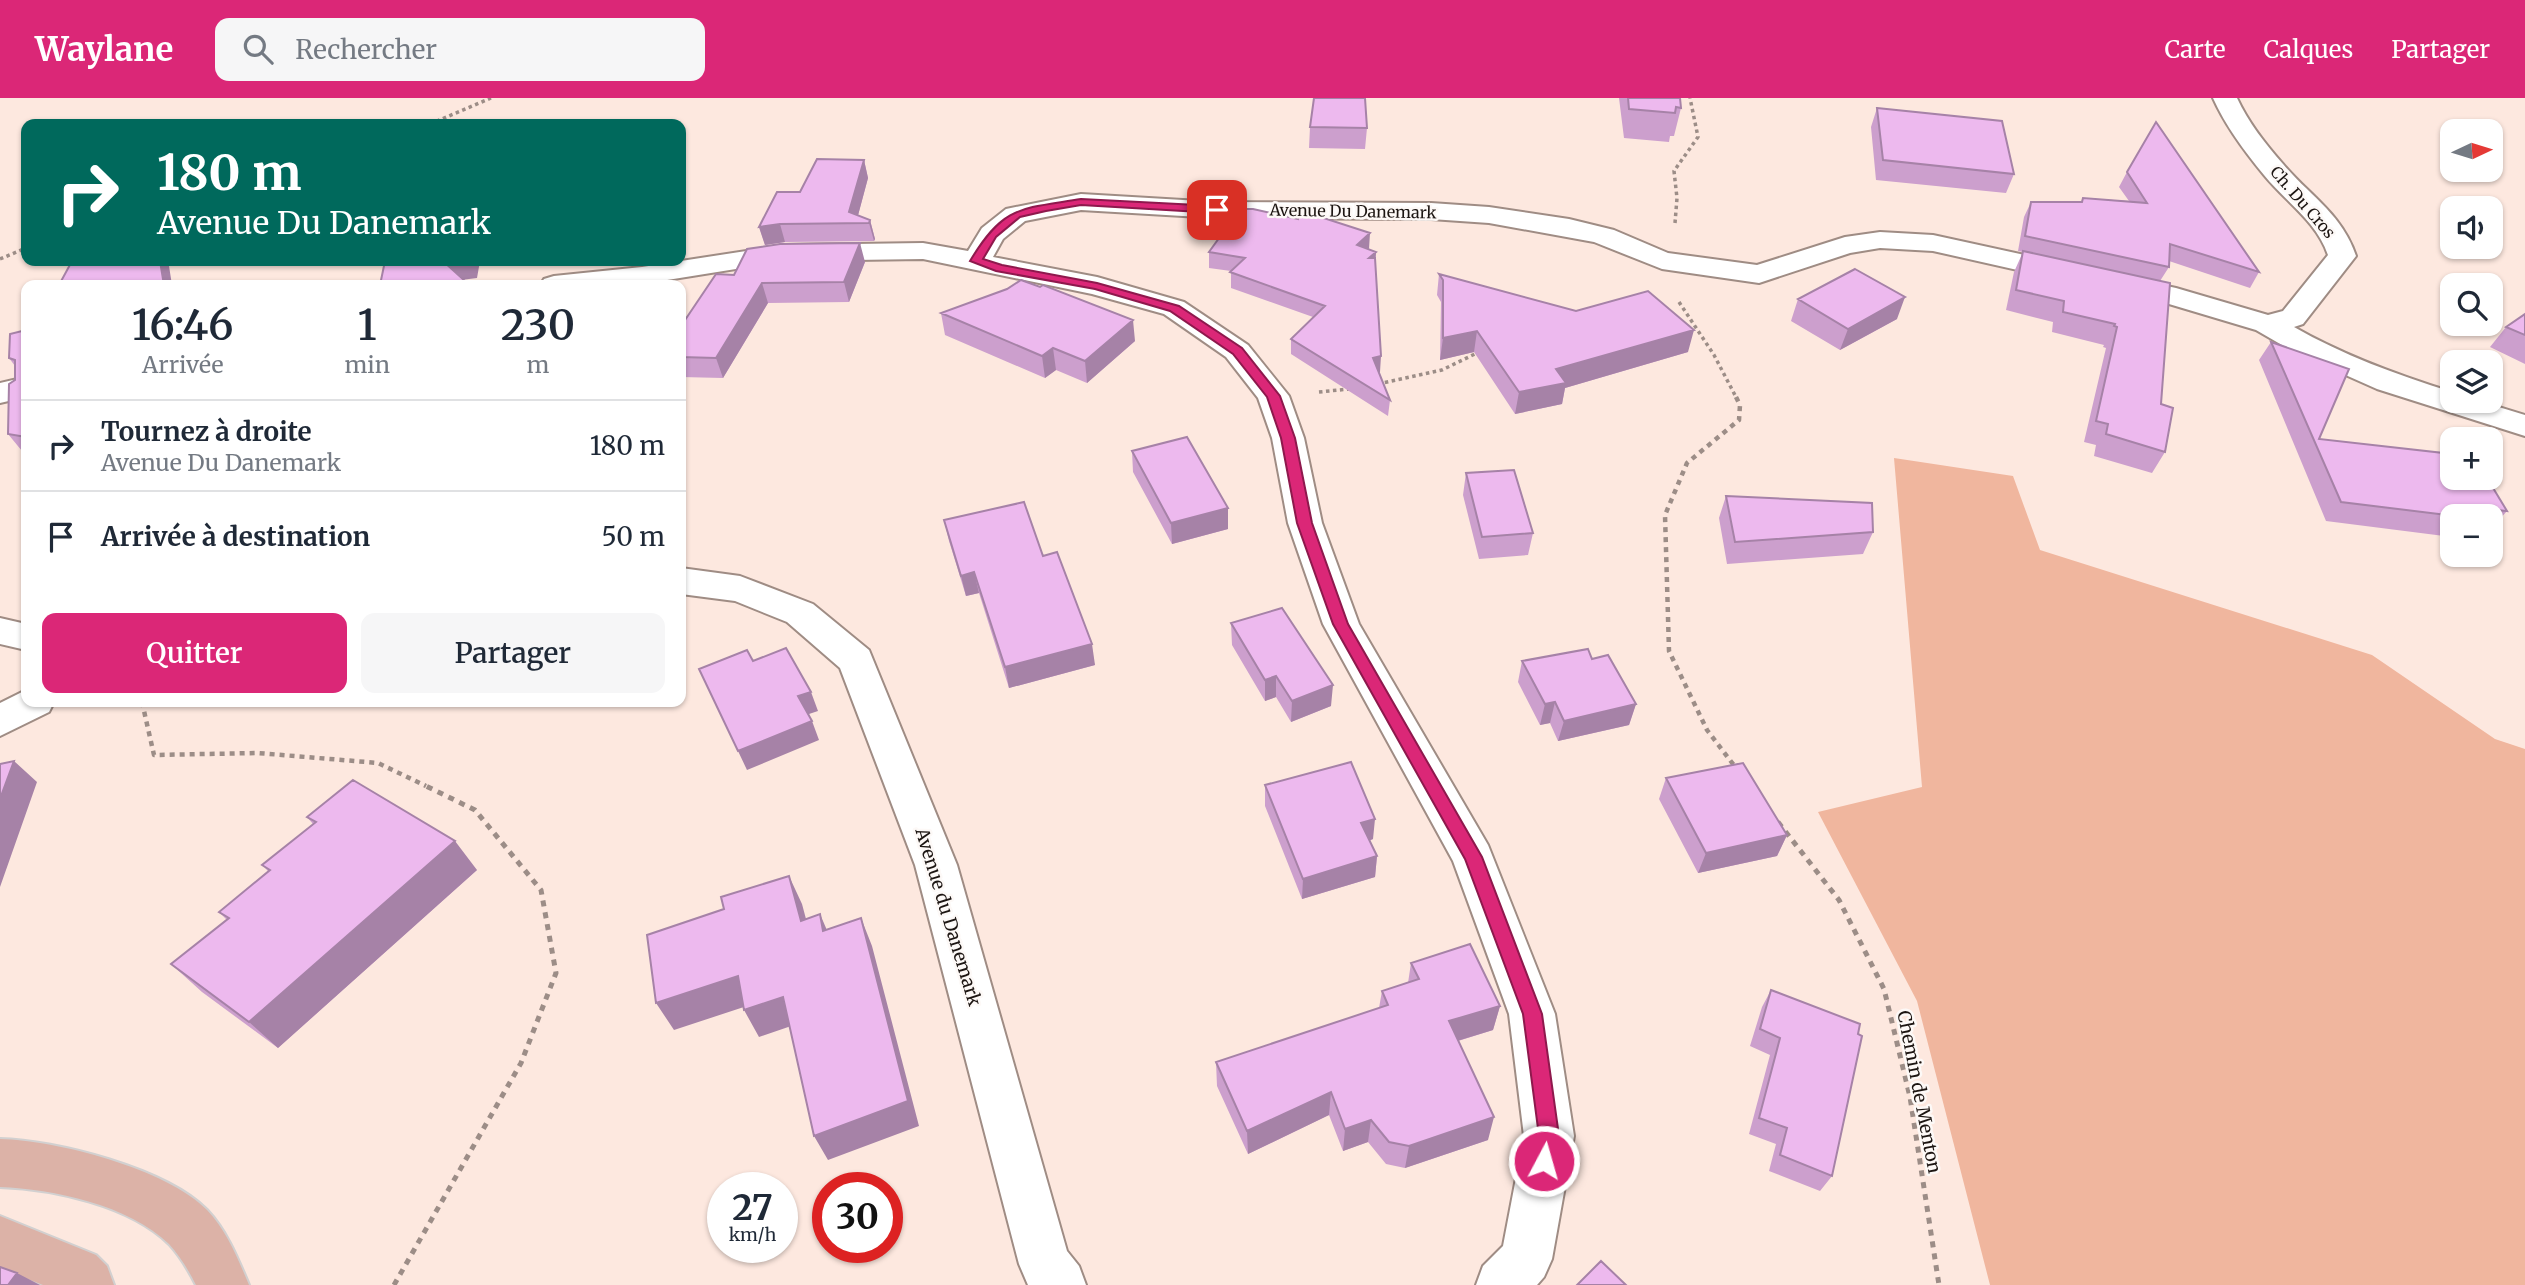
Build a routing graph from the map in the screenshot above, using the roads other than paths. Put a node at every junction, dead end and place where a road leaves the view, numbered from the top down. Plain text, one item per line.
1 (2225, 98) edge
2 (976, 261) junction
3 (603, 280) edge
4 (2267, 324) junction
5 (21, 388) edge
6 (0, 393) edge
7 (2525, 426) edge
8 (686, 583) edge
9 (0, 631) edge
10 (21, 636) edge
11 (26, 707) edge
12 (0, 721) edge
13 (0, 1163) edge
14 (0, 1242) edge
15 (88, 1285) edge
16 (223, 1285) edge
17 (1060, 1285) edge
18 (1502, 1285) edge

1 - 4 street, Ch. Du Cros
2 - 3 street
2 - 4 street, Avenue Du Danemark
2 - 18 street
4 - 7 street, Avenue Du Danemark
5 - 6 street
8 - 17 street, Avenue du Danemark
9 - 10 street
11 - 12 street
13 - 16 main road
14 - 15 main road

